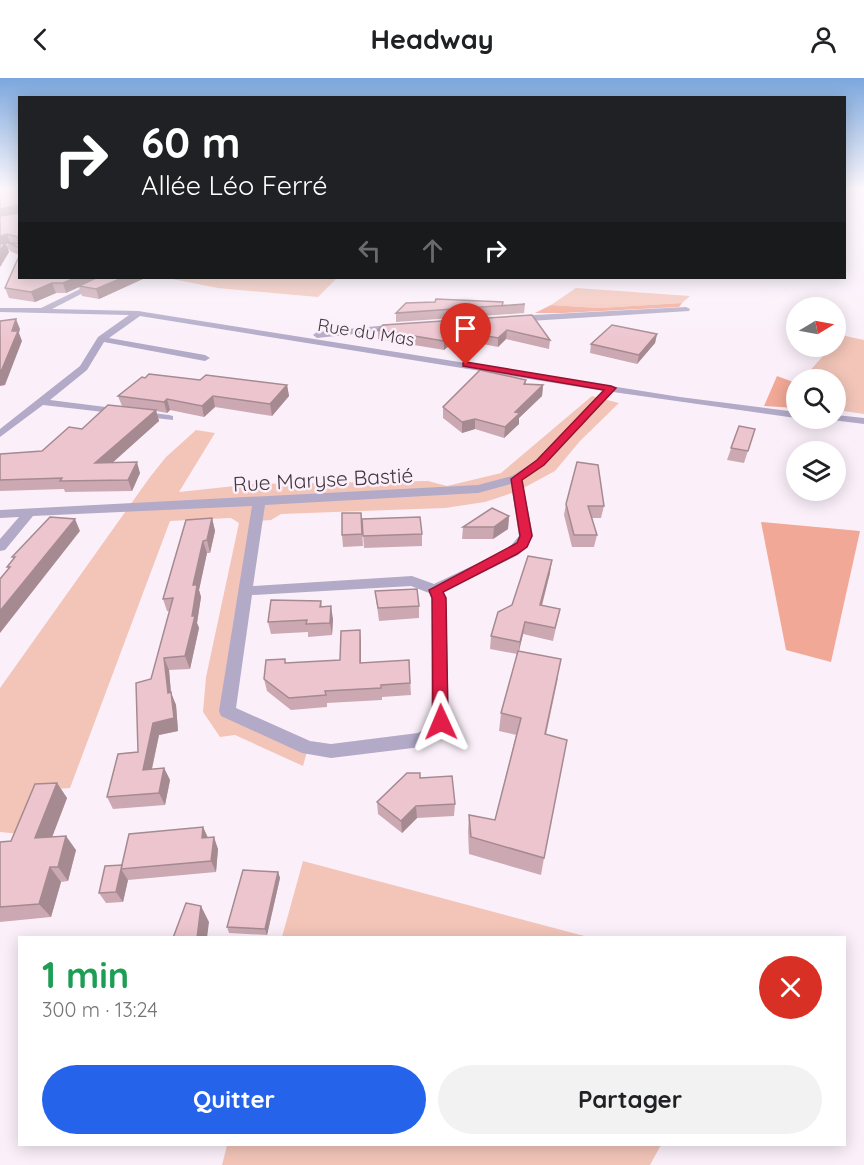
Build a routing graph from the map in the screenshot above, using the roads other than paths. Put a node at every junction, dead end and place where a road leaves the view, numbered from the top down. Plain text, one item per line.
1 (18, 249) edge
2 (0, 250) edge
3 (106, 279) edge
4 (686, 309) dead end
5 (0, 310) edge
6 (42, 310) junction
7 (138, 313) junction
8 (508, 319) edge
9 (410, 326) edge
10 (296, 337) junction
11 (101, 339) junction
12 (204, 358) dead end
13 (611, 388) junction
14 (42, 402) junction
15 (786, 414) edge
16 (169, 418) dead end
17 (846, 419) edge
18 (864, 420) edge
19 (0, 434) edge
20 (516, 479) junction
21 (259, 502) junction
22 (30, 512) junction
23 (0, 514) edge
24 (0, 547) edge
25 (435, 590) junction
26 (247, 591) junction

1 - 2 street
3 - 6 street
4 - 8 street
5 - 6 street, Rue du Mas
6 - 7 street, Rue du Mas
7 - 10 street, Rue du Mas
7 - 11 street
9 - 10 street
10 - 13 street, Rue du Mas
11 - 12 street
11 - 14 street
13 - 15 street, Rue du Mas
13 - 20 street, Rue Maryse Bastié
14 - 16 street
14 - 19 street
17 - 18 street
20 - 21 street, Rue Maryse Bastié
20 - 25 street
21 - 22 street, Rue Maryse Bastié
21 - 26 street
22 - 23 street, Rue Maryse Bastié
22 - 24 street
25 - 26 street
25 - 26 street

